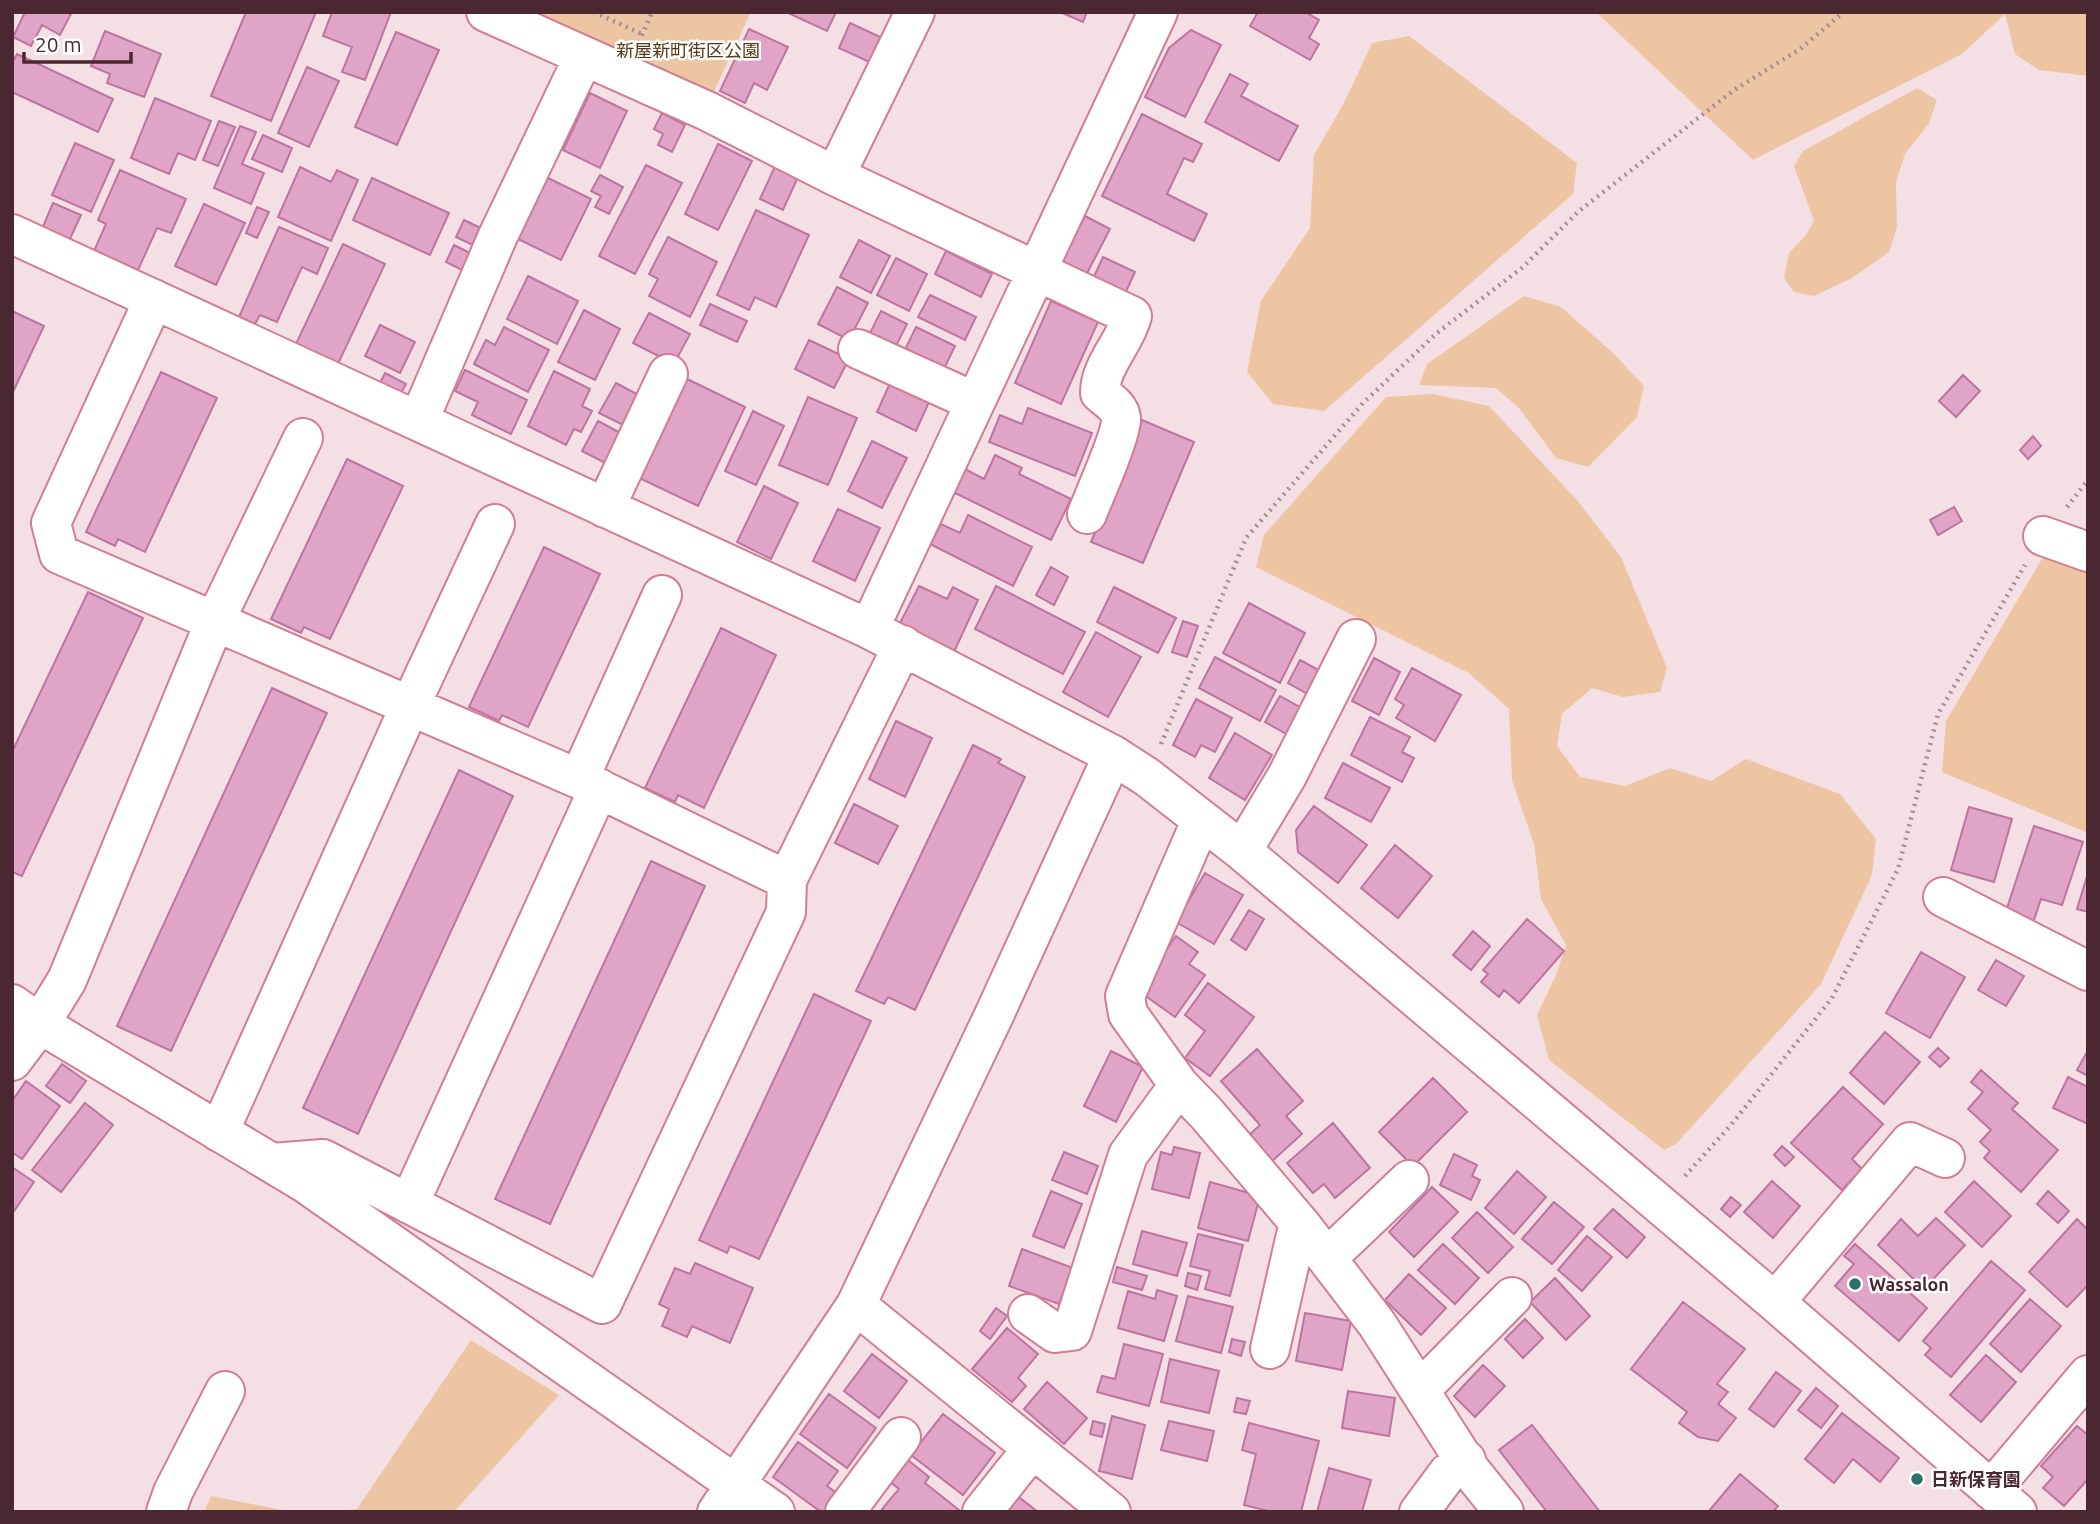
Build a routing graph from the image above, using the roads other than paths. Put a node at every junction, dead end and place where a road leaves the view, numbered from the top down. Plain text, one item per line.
1 (486, 12) edge
2 (915, 12) edge
3 (1157, 12) edge
4 (584, 57) junction
5 (835, 176) junction
6 (12, 234) edge
7 (1036, 272) junction
8 (154, 299) junction
9 (858, 349) dead end
10 (668, 374) dead end
11 (975, 402) junction
12 (419, 419) junction
13 (303, 438) dead end
14 (606, 508) junction
15 (1087, 514) dead end
16 (495, 524) dead end
17 (2043, 536) road end
18 (2088, 552) edge
19 (662, 595) dead end
20 (215, 621) junction
21 (869, 629) junction
22 (1356, 639) dead end
23 (903, 645) junction
24 (410, 706) junction
25 (1113, 755) junction
26 (589, 783) junction
27 (1201, 821) junction
28 (1242, 850) junction
29 (787, 880) junction
30 (1943, 897) dead end
31 (2088, 971) edge
32 (26, 1014) edge
33 (12, 1061) edge
34 (1179, 1085) junction
35 (219, 1132) junction
36 (1945, 1158) dead end
37 (272, 1163) junction
38 (1409, 1180) dead end
39 (410, 1204) junction
40 (1302, 1226) junction
41 (1326, 1258) junction
42 (1511, 1297) dead end
43 (1775, 1302) junction
44 (856, 1305) junction
45 (1028, 1314) dead end
46 (1270, 1349) dead end
47 (2088, 1375) edge
48 (1420, 1390) junction
49 (225, 1391) dead end
50 (901, 1437) dead end
51 (1031, 1449) junction
52 (1466, 1460) junction
53 (727, 1498) edge
54 (2004, 1501) edge
55 (166, 1512) edge
56 (775, 1512) edge
57 (845, 1512) edge
58 (982, 1512) edge
59 (1111, 1512) edge
60 (1419, 1512) edge
61 (1504, 1512) edge

1 - 4 street
2 - 5 street
3 - 7 street
4 - 5 street
4 - 12 street
5 - 7 street
6 - 8 street
7 - 11 street
7 - 15 street
8 - 12 street
8 - 20 street
9 - 11 street
10 - 14 street
11 - 21 street
12 - 14 street
13 - 20 street
14 - 21 street
16 - 24 street
17 - 18 street
19 - 26 street
20 - 24 street
20 - 32 street
21 - 23 street
22 - 28 street
23 - 25 street
23 - 29 street
24 - 26 street
24 - 35 street
25 - 27 street
25 - 44 street
26 - 29 street
26 - 39 street
27 - 28 street
27 - 34 street
28 - 43 street
29 - 39 street
30 - 31 street
32 - 33 street
32 - 35 street
34 - 40 street
34 - 45 street
35 - 37 street
36 - 43 street
37 - 39 street
37 - 53 street
38 - 41 street
40 - 41 street
40 - 46 street
41 - 48 street
42 - 48 street
43 - 54 street
44 - 51 street
44 - 53 street
47 - 54 street
48 - 52 street
49 - 55 street
50 - 57 street
51 - 58 street
51 - 59 street
52 - 60 street
52 - 61 street
53 - 56 street

